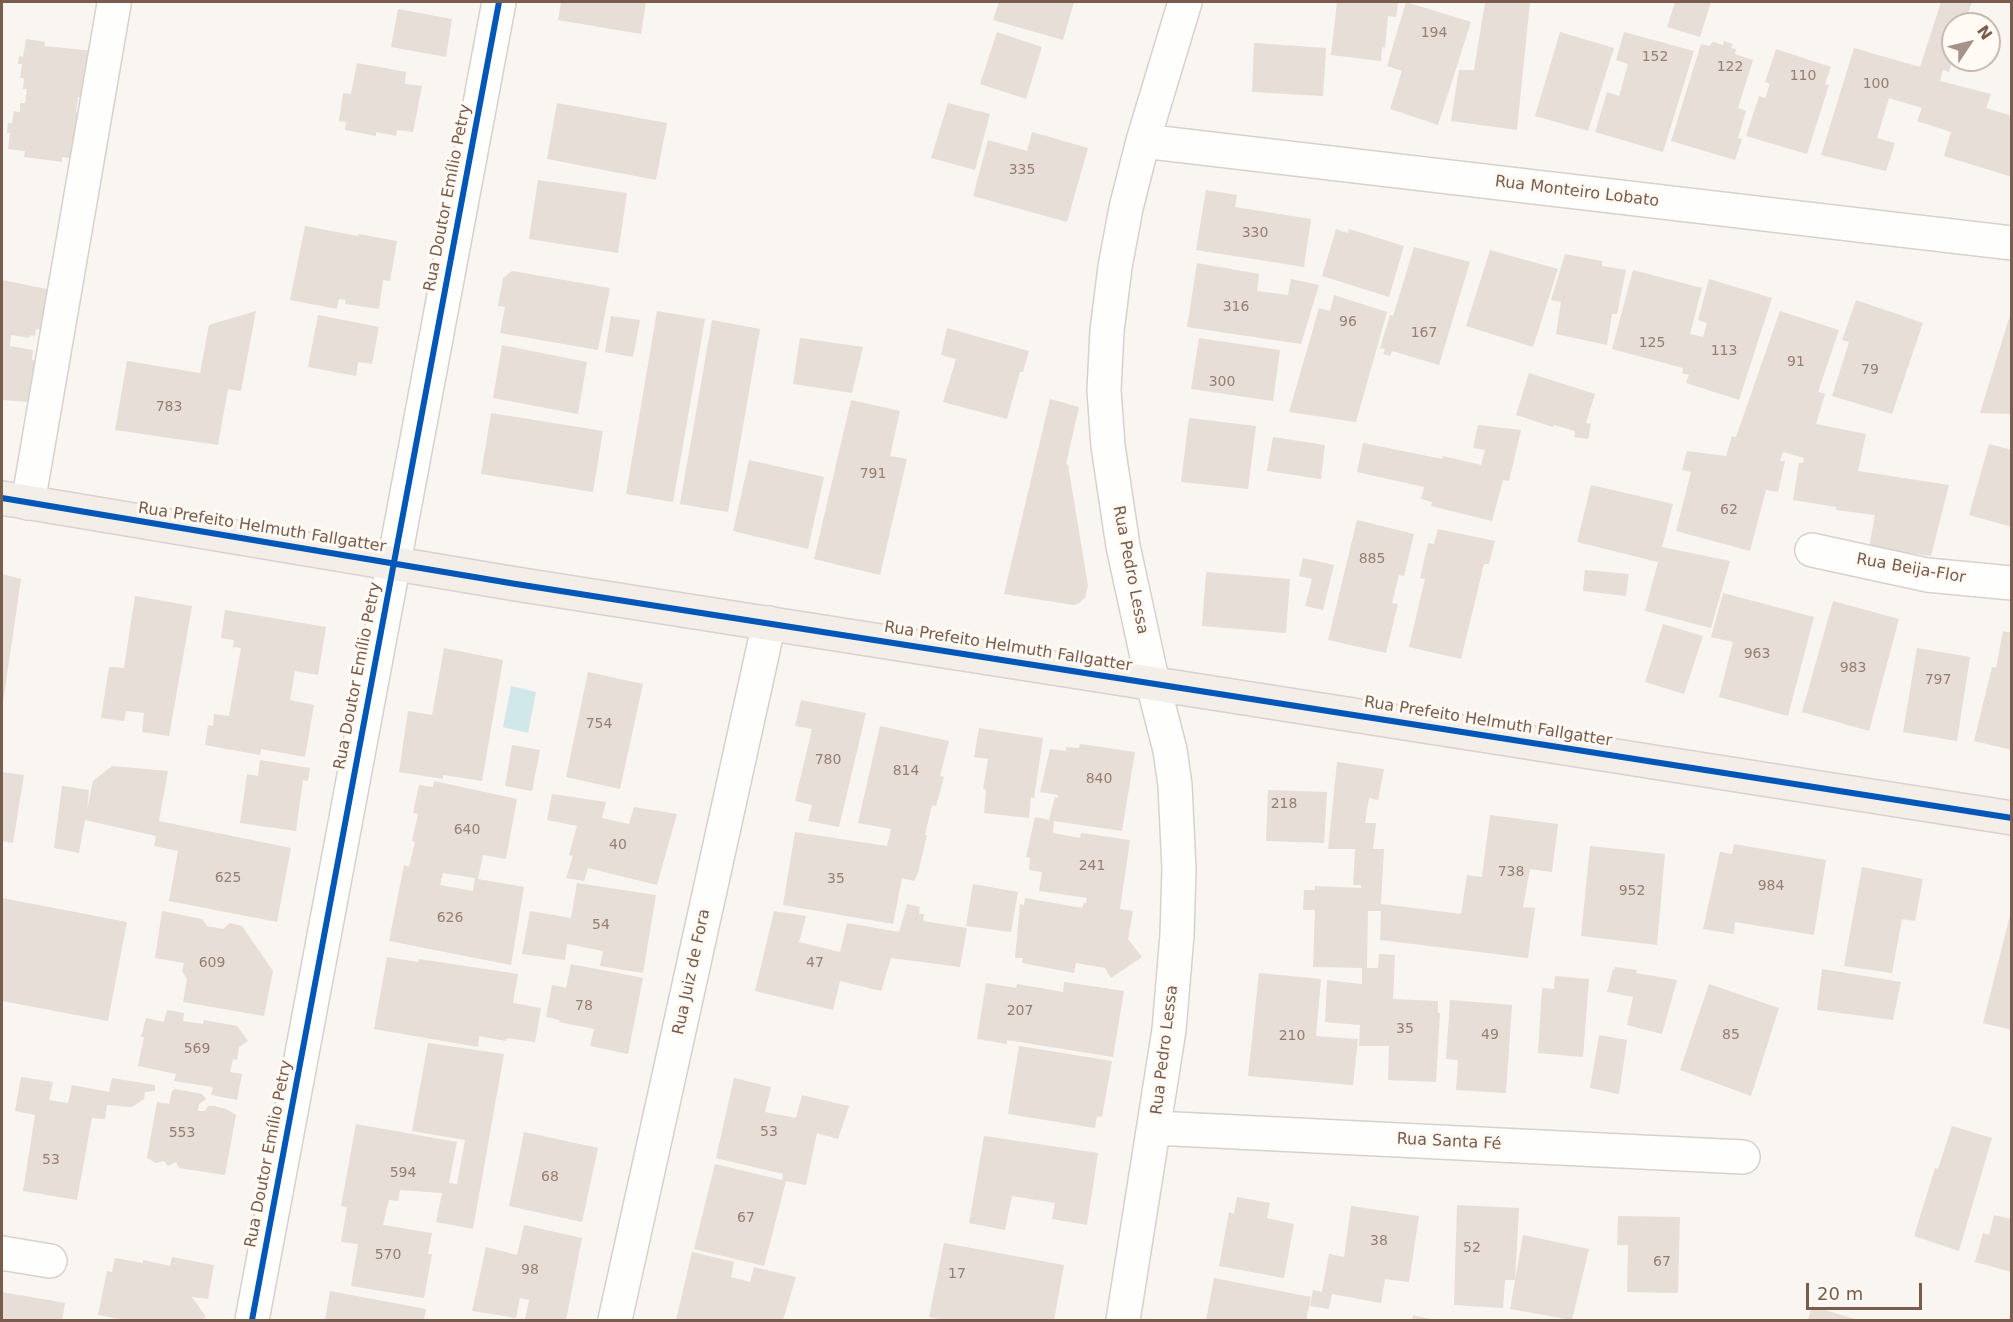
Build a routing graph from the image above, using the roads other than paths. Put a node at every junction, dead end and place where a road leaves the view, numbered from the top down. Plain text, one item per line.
1 (499, 2) edge
2 (1185, 2) edge
3 (114, 4) dead end
4 (1143, 141) junction
5 (2012, 243) edge
6 (15, 501) edge
7 (1812, 550) dead end
8 (393, 564) junction
9 (2012, 583) edge
10 (769, 623) junction
11 (1153, 684) junction
12 (2012, 818) edge
13 (1155, 1128) junction
14 (1743, 1157) dead end
15 (2, 1253) edge
16 (50, 1261) dead end
17 (252, 1320) edge
18 (615, 1320) edge
19 (1123, 1320) edge

1 - 8 street, Rua Doutor Emílio Petry
2 - 4 street, Rua Pedro Lessa
3 - 6 street
4 - 5 street, Rua Monteiro Lobato
4 - 11 street, Rua Pedro Lessa
6 - 8 main road, Rua Prefeito Helmuth Fallgatter
7 - 9 street, Rua Beija-Flor
8 - 10 main road, Rua Prefeito Helmuth Fallgatter
8 - 17 street, Rua Doutor Emílio Petry
10 - 11 main road, Rua Prefeito Helmuth Fallgatter
10 - 18 street, Rua Juiz de Fora
11 - 12 main road, Rua Prefeito Helmuth Fallgatter
11 - 13 street, Rua Pedro Lessa
13 - 14 street, Rua Santa Fé
13 - 19 street, Rua Pedro Lessa
15 - 16 street

